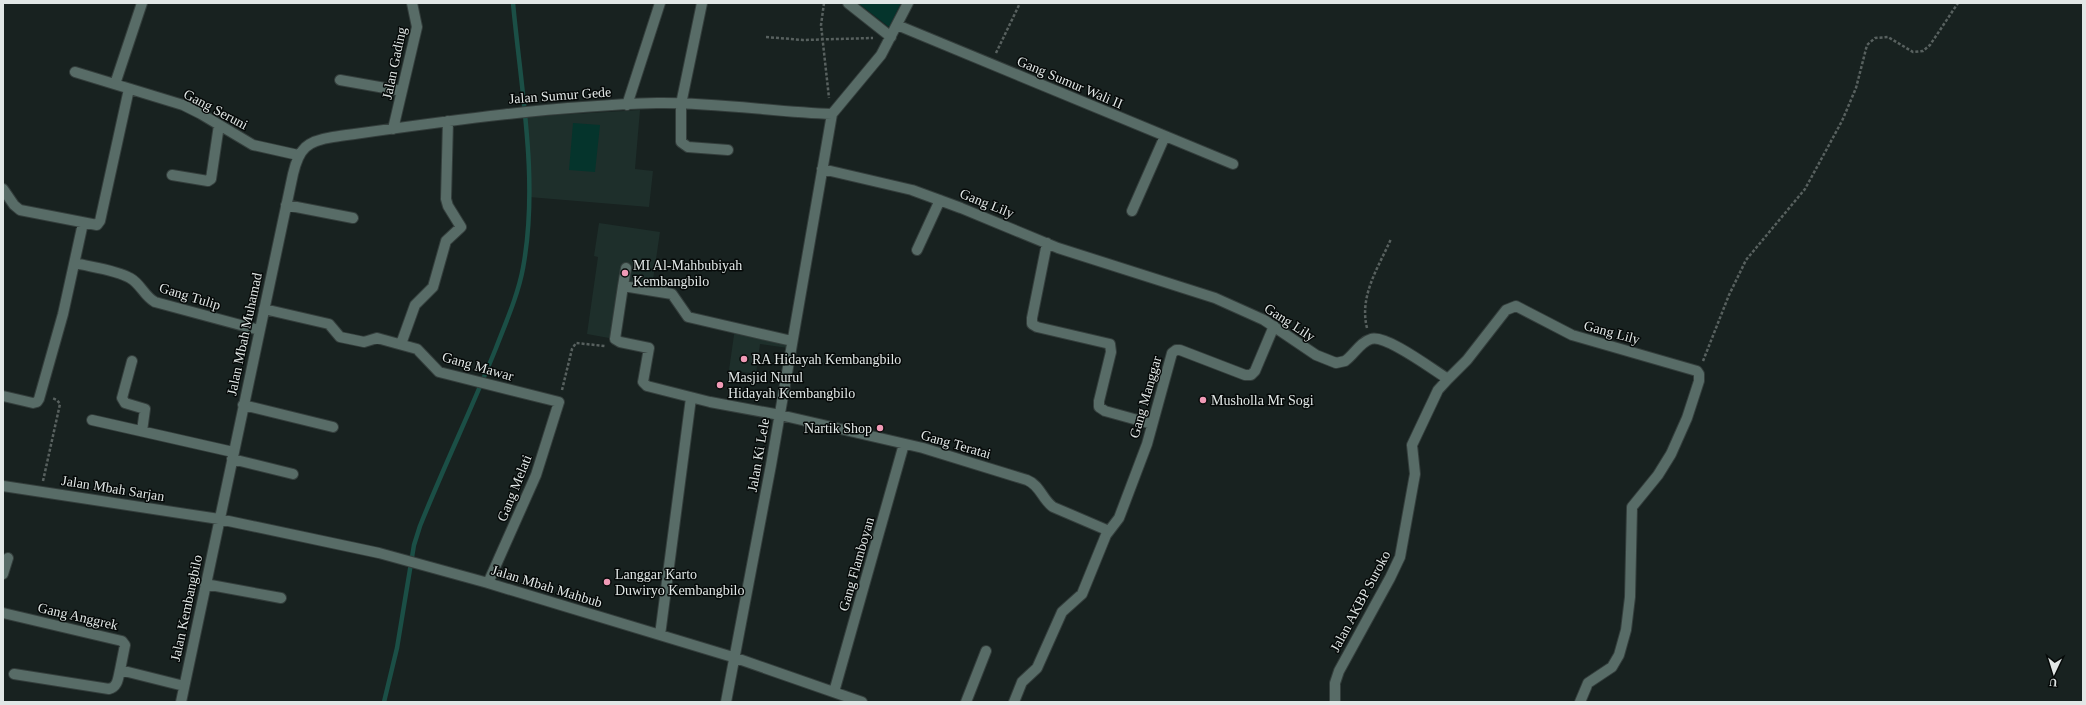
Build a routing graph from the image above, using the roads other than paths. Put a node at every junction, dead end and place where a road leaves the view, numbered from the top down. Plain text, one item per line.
1 (142, 3) edge
2 (412, 3) edge
3 (660, 3) edge
4 (702, 3) edge
5 (848, 3) edge
6 (908, 3) edge
7 (897, 25) junction
8 (891, 37) junction
9 (75, 72) dead end
10 (340, 80) dead end
11 (115, 84) junction
12 (130, 89) junction
13 (402, 92) junction
14 (682, 104) junction
15 (627, 105) junction
16 (832, 114) junction
17 (448, 122) junction
18 (219, 125) junction
19 (393, 129) junction
20 (1165, 136) junction
21 (728, 150) dead end
22 (298, 155) junction
23 (1233, 164) dead end
24 (822, 169) junction
25 (172, 176) dead end
26 (3, 189) edge
27 (940, 200) junction
28 (286, 205) junction
29 (1132, 211) dead end
30 (353, 218) dead end
31 (83, 224) junction
32 (1047, 243) junction
33 (917, 250) dead end
34 (75, 263) junction
35 (626, 268) dead end
36 (623, 286) junction
37 (264, 309) junction
38 (1274, 326) junction
39 (259, 330) junction
40 (792, 341) junction
41 (401, 344) junction
42 (132, 362) dead end
43 (1448, 379) junction
44 (3, 396) edge
45 (691, 398) junction
46 (559, 402) joint
47 (243, 406) junction
48 (780, 415) junction
49 (92, 420) dead end
50 (1152, 424) junction
51 (333, 427) dead end
52 (142, 431) junction
53 (904, 444) junction
54 (232, 456) junction
55 (294, 474) dead end
56 (3, 486) edge
57 (219, 519) junction
58 (1109, 531) junction
59 (8, 558) dead end
60 (3, 574) edge
61 (488, 583) junction
62 (205, 584) junction
63 (282, 598) dead end
64 (3, 613) edge
65 (660, 635) junction
66 (986, 651) dead end
67 (736, 658) junction
68 (120, 670) junction
69 (14, 674) dead end
70 (184, 686) junction
71 (834, 692) junction
72 (180, 702) edge
73 (726, 702) edge
74 (862, 702) edge
75 (966, 702) edge
76 (1014, 702) edge
77 (1335, 702) edge
78 (1580, 702) edge

1 - 11 street
2 - 13 street, Jalan Gading
3 - 15 street
4 - 14 street
5 - 8 street
6 - 7 street
7 - 8 street
7 - 20 street, Gang Sumur Wali II
8 - 16 street
9 - 11 street, Gang Seruni
10 - 13 street
11 - 12 street, Gang Seruni
12 - 18 street, Gang Seruni
12 - 31 street
13 - 19 street, Jalan Gading
14 - 15 street, Jalan Sumur Gede
14 - 16 street, Jalan Sumur Gede
14 - 21 street
15 - 17 street, Jalan Sumur Gede
16 - 24 street, Jalan Ki Lele
17 - 19 street, Jalan Sumur Gede
17 - 41 street
18 - 22 street, Gang Seruni
18 - 25 street
19 - 22 street, Jalan Sumur Gede
20 - 23 street, Gang Sumur Wali II
20 - 29 street
22 - 28 street, Jalan Mbah Muhamad
24 - 27 street, Gang Lily
24 - 40 street, Jalan Ki Lele
26 - 31 street
27 - 32 street, Gang Lily
27 - 33 street
28 - 30 street
28 - 37 street, Jalan Mbah Muhamad
31 - 34 street
32 - 38 street, Gang Lily
32 - 50 street
34 - 39 street, Gang Tulip
34 - 44 street
35 - 36 street
36 - 40 street
36 - 45 street, Gang Teratai
37 - 39 street, Jalan Mbah Muhamad
37 - 41 street, Gang Mawar
38 - 43 street, Gang Lily
38 - 50 street, Gang Manggar
39 - 47 street, Jalan Mbah Muhamad
40 - 48 street, Jalan Ki Lele
41 - 46 street, Gang Mawar
42 - 52 street
43 - 77 street, Jalan AKBP Suroko
43 - 78 street, Gang Lily
45 - 48 street, Gang Teratai
45 - 65 street
46 - 61 street, Gang Melati
47 - 51 street
47 - 54 street, Jalan Mbah Muhamad
48 - 53 street, Gang Teratai
48 - 67 street, Jalan Ki Lele
49 - 52 street
50 - 58 street, Gang Manggar
52 - 54 street
53 - 58 street, Gang Teratai
53 - 71 street, Gang Flamboyan
54 - 55 street
54 - 57 street, Jalan Mbah Muhamad
56 - 57 street, Jalan Mbah Sarjan
57 - 61 street, Jalan Mbah Mahbub
57 - 62 street, Jalan Kembangbilo
58 - 76 street, Gang Manggar
59 - 60 street
61 - 65 street, Jalan Mbah Mahbub
62 - 63 street
62 - 70 street, Jalan Kembangbilo
64 - 68 street, Gang Anggrek
65 - 67 street, Jalan Mbah Mahbub
66 - 75 street
67 - 71 street, Jalan Mbah Mahbub
67 - 73 street, Jalan Ki Lele
68 - 69 street
68 - 70 street
70 - 72 street, Jalan Kembangbilo
71 - 74 street, Jalan Mbah Mahbub

